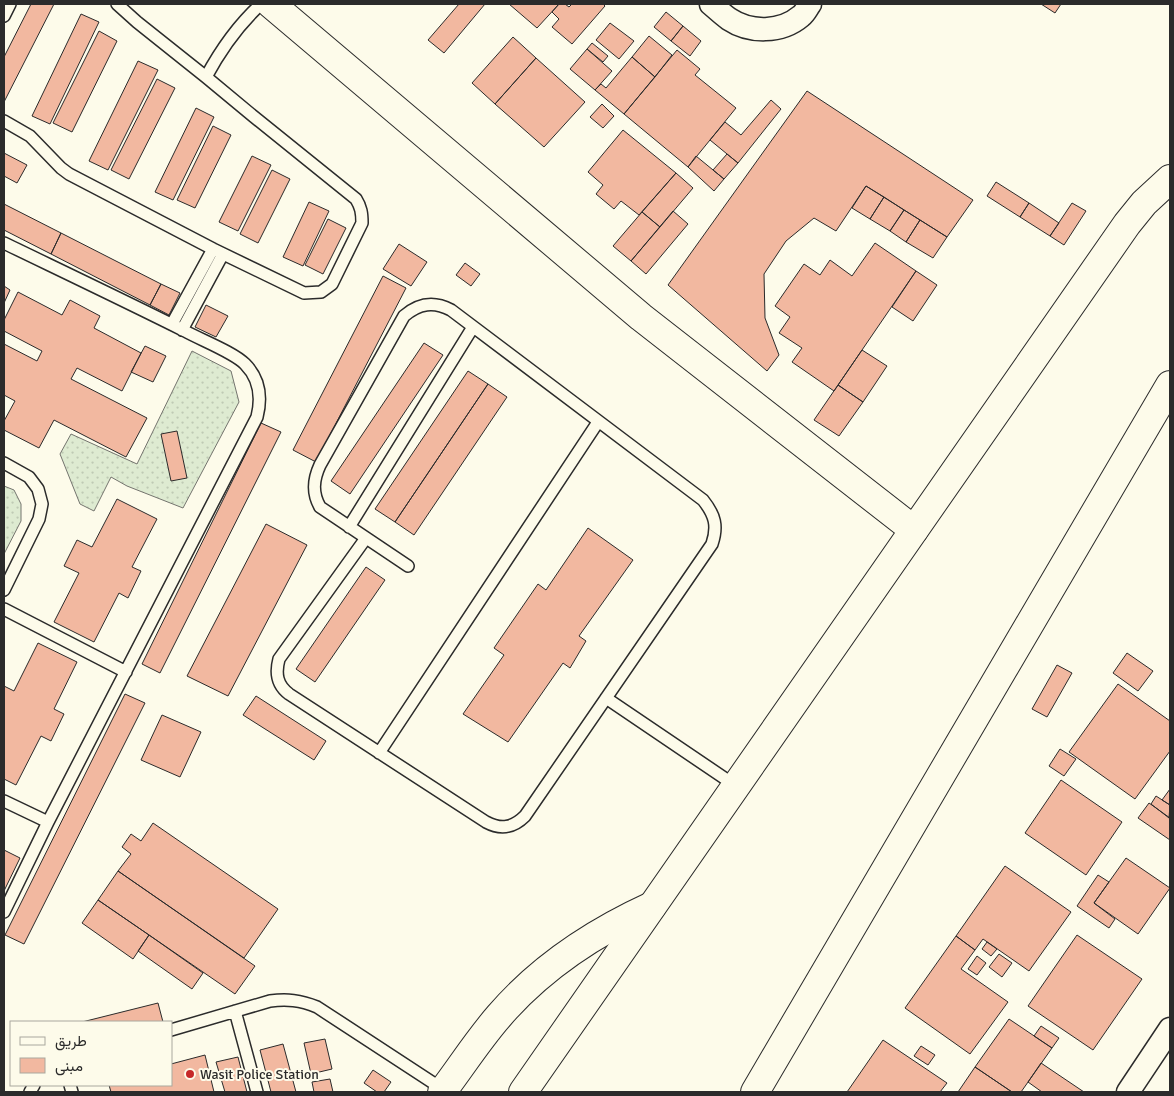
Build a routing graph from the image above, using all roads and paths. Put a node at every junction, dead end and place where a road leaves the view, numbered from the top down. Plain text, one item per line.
1 (10, 4) edge
2 (117, 4) edge
3 (261, 4) edge
4 (271, 4) edge
5 (711, 4) edge
6 (810, 4) edge
7 (4, 16) edge
8 (206, 77) junction
9 (4, 121) edge
10 (1170, 179) edge
11 (4, 243) edge
12 (218, 252) junction
13 (177, 327) junction
14 (473, 327) junction
15 (1170, 385) edge
16 (598, 422) junction
17 (4, 464) edge
18 (349, 527) junction
19 (914, 530) junction
20 (366, 538) junction
21 (408, 566) dead end
22 (4, 590) edge
23 (4, 609) edge
24 (126, 672) junction
25 (606, 698) junction
26 (379, 753) junction
27 (736, 786) junction
28 (4, 801) edge
29 (48, 822) junction
30 (652, 906) junction
31 (4, 912) edge
32 (235, 1011) junction
33 (1170, 1029) edge
34 (172, 1030) edge
35 (445, 1091) edge
36 (258, 1092) edge
37 (522, 1092) edge
38 (755, 1092) edge
39 (1128, 1092) edge

1 - 7 lane
2 - 8 lane
3 - 8 lane
4 - 19 main road
5 - 6 street
8 - 12 lane
9 - 12 lane
10 - 19 main road
11 - 13 lane
12 - 13 lane
13 - 24 lane
14 - 16 lane
14 - 18 lane
14 - 18 lane
15 - 38 main road
16 - 25 lane
16 - 26 lane
17 - 22 lane
18 - 20 lane
19 - 27 main road
20 - 21 lane
20 - 26 lane
23 - 24 lane
24 - 29 lane
25 - 26 lane
25 - 27 lane
27 - 30 main road
28 - 29 lane
29 - 31 lane
30 - 35 main road
30 - 37 main road
32 - 34 lane
32 - 35 lane
32 - 36 lane
33 - 39 street

